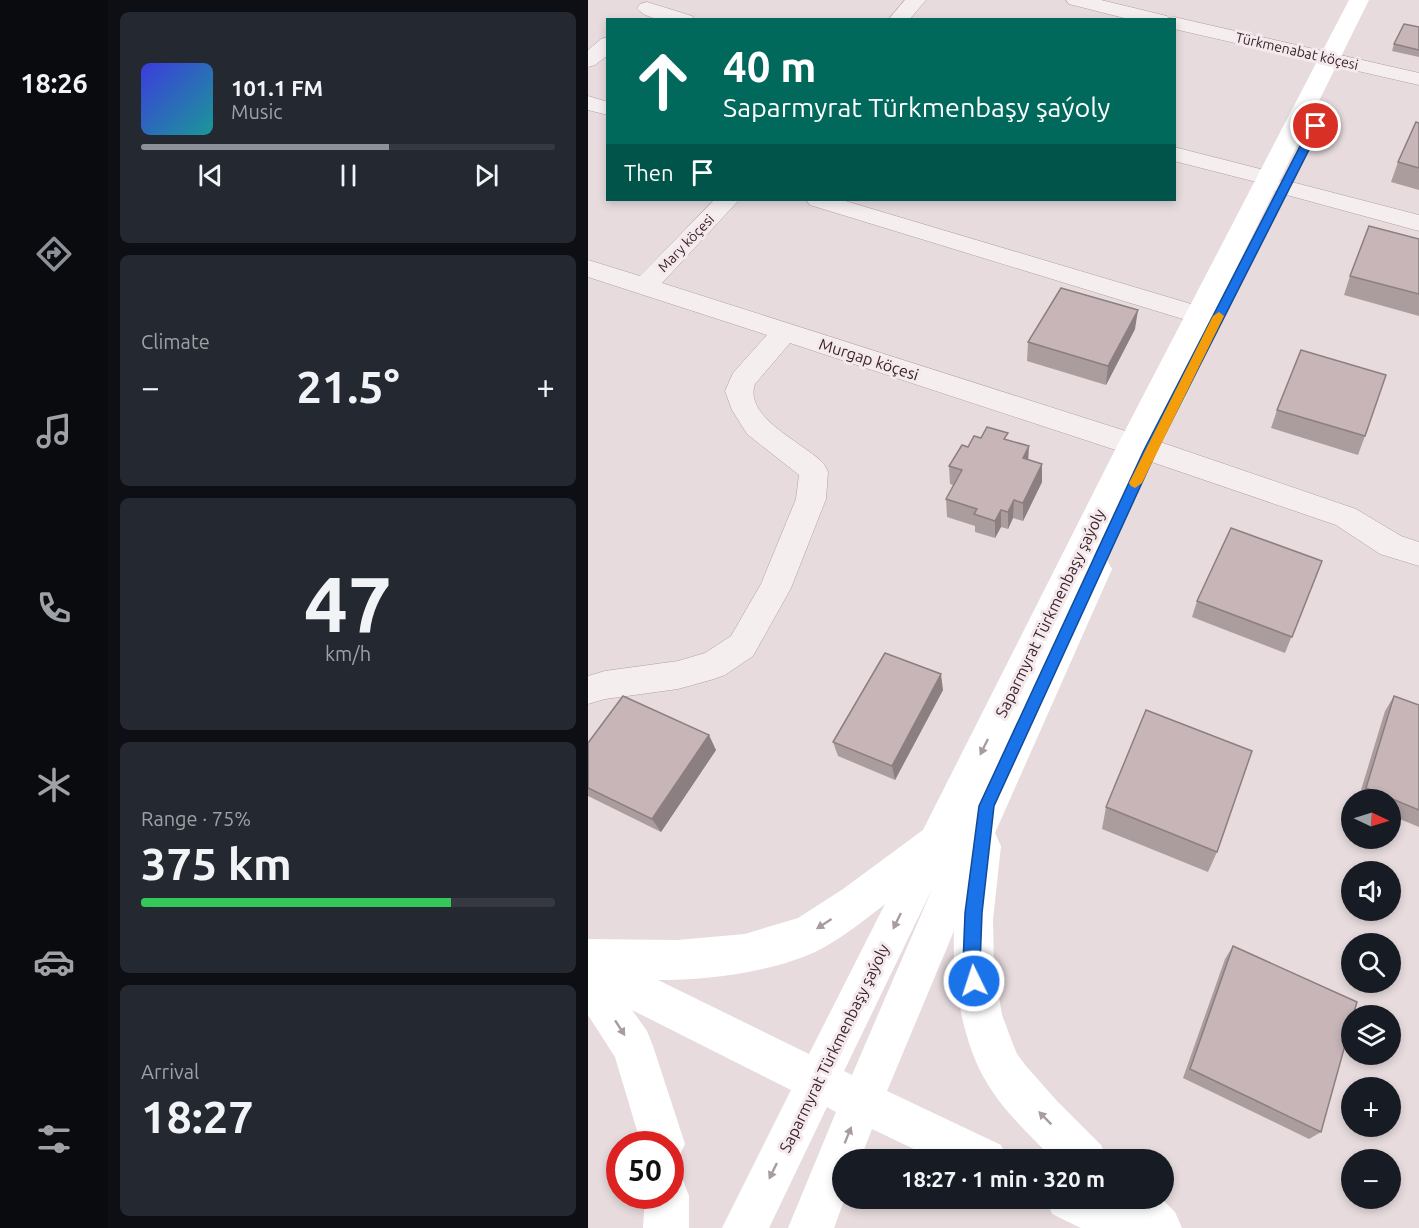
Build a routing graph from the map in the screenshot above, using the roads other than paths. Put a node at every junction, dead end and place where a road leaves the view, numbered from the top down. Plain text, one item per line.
1 (916, 0) edge
2 (1076, 0) edge
3 (1359, 0) edge
4 (1379, 0) edge
5 (646, 9) edge
6 (678, 18) edge
7 (900, 18) edge
8 (1152, 18) edge
9 (1176, 23) edge
10 (606, 45) edge
11 (588, 61) edge
12 (1337, 61) junction
13 (1419, 79) edge
14 (588, 103) edge
15 (606, 108) edge
16 (1176, 155) edge
17 (1276, 183) junction
18 (726, 201) edge
19 (821, 201) edge
20 (1419, 223) edge
21 (588, 267) edge
22 (645, 286) junction
23 (1199, 315) junction
24 (785, 332) junction
25 (1141, 448) junction
26 (1419, 554) edge
27 (588, 690) edge
28 (987, 806) junction
29 (938, 839) junction
30 (588, 959) edge
31 (588, 966) edge
32 (588, 979) edge
33 (818, 1082) junction
34 (861, 1102) junction
35 (659, 1131) edge
36 (962, 1149) edge
37 (1075, 1149) edge
38 (667, 1209) edge
39 (1091, 1209) edge
40 (1139, 1209) edge
41 (666, 1228) edge
42 (745, 1228) edge
43 (812, 1228) edge
44 (1130, 1228) edge
45 (1159, 1228) edge

1 - 7 street
2 - 8 street
3 - 12 main road, Saparmyrat Türkmenbaşy şaýoly
4 - 12 main road, Saparmyrat Türkmenbaşy şaýoly
5 - 6 street
9 - 12 street, Türkmenabat köçesi
10 - 11 street
12 - 13 street, Türkmenabat köçesi
12 - 17 main road, Saparmyrat Türkmenbaşy şaýoly
14 - 15 street
16 - 17 street
17 - 20 street
17 - 23 main road, Saparmyrat Türkmenbaşy şaýoly
17 - 25 main road, Saparmyrat Türkmenbaşy şaýoly
18 - 22 street, Mary köçesi
19 - 23 street
21 - 22 street, Murgap köçesi
22 - 24 street, Murgap köçesi
23 - 25 main road, Saparmyrat Türkmenbaşy şaýoly
24 - 25 street, Murgap köçesi
24 - 27 street
25 - 26 street, Murgap köçesi
25 - 28 main road, Saparmyrat Türkmenbaşy şaýoly
25 -> 29 main road, Saparmyrat Türkmenbaşy şaýoly
28 - 34 main road, Saparmyrat Türkmenbaşy şaýoly
37 -> 28 main road
29 -> 30 main road
29 -> 33 main road, Saparmyrat Türkmenbaşy şaýoly
31 - 33 main road
32 -> 35 main road
33 - 34 main road
33 -> 42 main road, Saparmyrat Türkmenbaşy şaýoly
34 - 36 main road
43 -> 34 main road, Saparmyrat Türkmenbaşy şaýoly
38 - 41 main road
39 - 44 main road
40 - 45 main road

